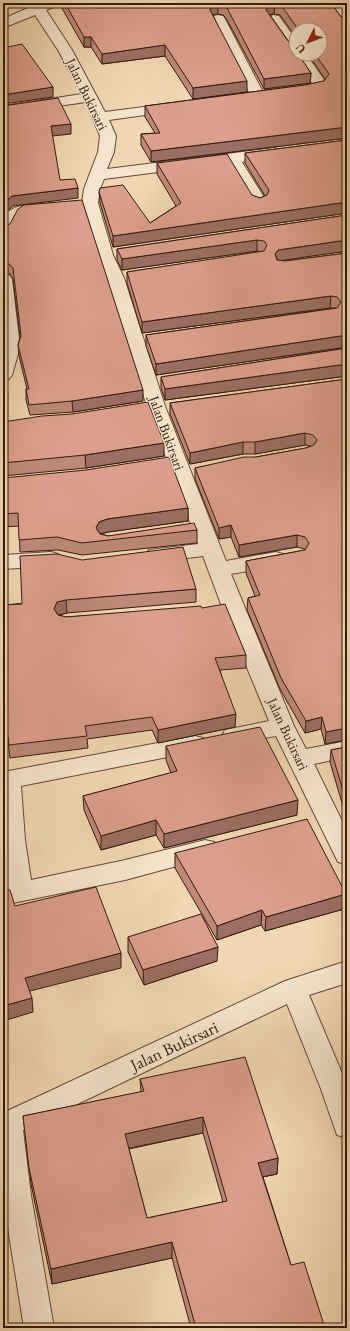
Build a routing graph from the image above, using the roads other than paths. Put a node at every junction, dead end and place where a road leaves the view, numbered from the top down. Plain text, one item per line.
1 (347, 4) edge
2 (41, 5) edge
3 (274, 18) edge
4 (218, 19) dead end
5 (347, 23) edge
6 (3, 24) edge
7 (288, 38) edge
8 (305, 62) edge
9 (258, 96) junction
10 (91, 98) junction
11 (242, 98) edge
12 (187, 105) edge
13 (3, 110) edge
14 (100, 117) junction
15 (286, 152) edge
16 (232, 159) junction
17 (97, 175) junction
18 (259, 202) edge
19 (76, 204) junction
20 (11, 220) edge
21 (3, 279) edge
22 (3, 375) edge
23 (210, 549) junction
24 (297, 555) edge
25 (135, 558) edge
26 (70, 561) edge
27 (3, 562) edge
28 (218, 569) junction
29 (233, 607) junction
30 (210, 609) edge
31 (283, 726) junction
32 (347, 749) edge
33 (299, 759) junction
34 (6, 780) edge
35 (223, 844) edge
36 (347, 855) edge
37 (12, 893) edge
38 (347, 972) edge
39 (294, 989) junction
40 (6, 1124) edge
41 (347, 1126) edge
42 (39, 1328) edge

1 - 5 street
2 - 6 street
2 - 10 street, Jalan Bukirsari
3 - 7 street
4 - 9 street
8 - 9 street
9 - 11 street
10 - 13 street
10 - 14 street, Jalan Bukirsari
12 - 14 street
14 - 17 street, Jalan Bukirsari
15 - 16 street
16 - 17 street
16 - 18 street
17 - 19 street, Jalan Bukirsari
19 - 20 street
19 - 23 street, Jalan Bukirsari
21 - 22 street
23 - 25 street
23 - 28 street, Jalan Bukirsari
24 - 28 street
26 - 27 street
28 - 29 street, Jalan Bukirsari
29 - 30 street
29 - 31 street, Jalan Bukirsari
31 - 33 street, Jalan Bukirsari
31 - 34 street
32 - 33 street
33 - 36 street, Jalan Bukirsari
34 - 37 street
35 - 37 street
38 - 39 street, Jalan Bukirsari
39 - 40 street, Jalan Bukirsari
39 - 41 street
40 - 42 street

